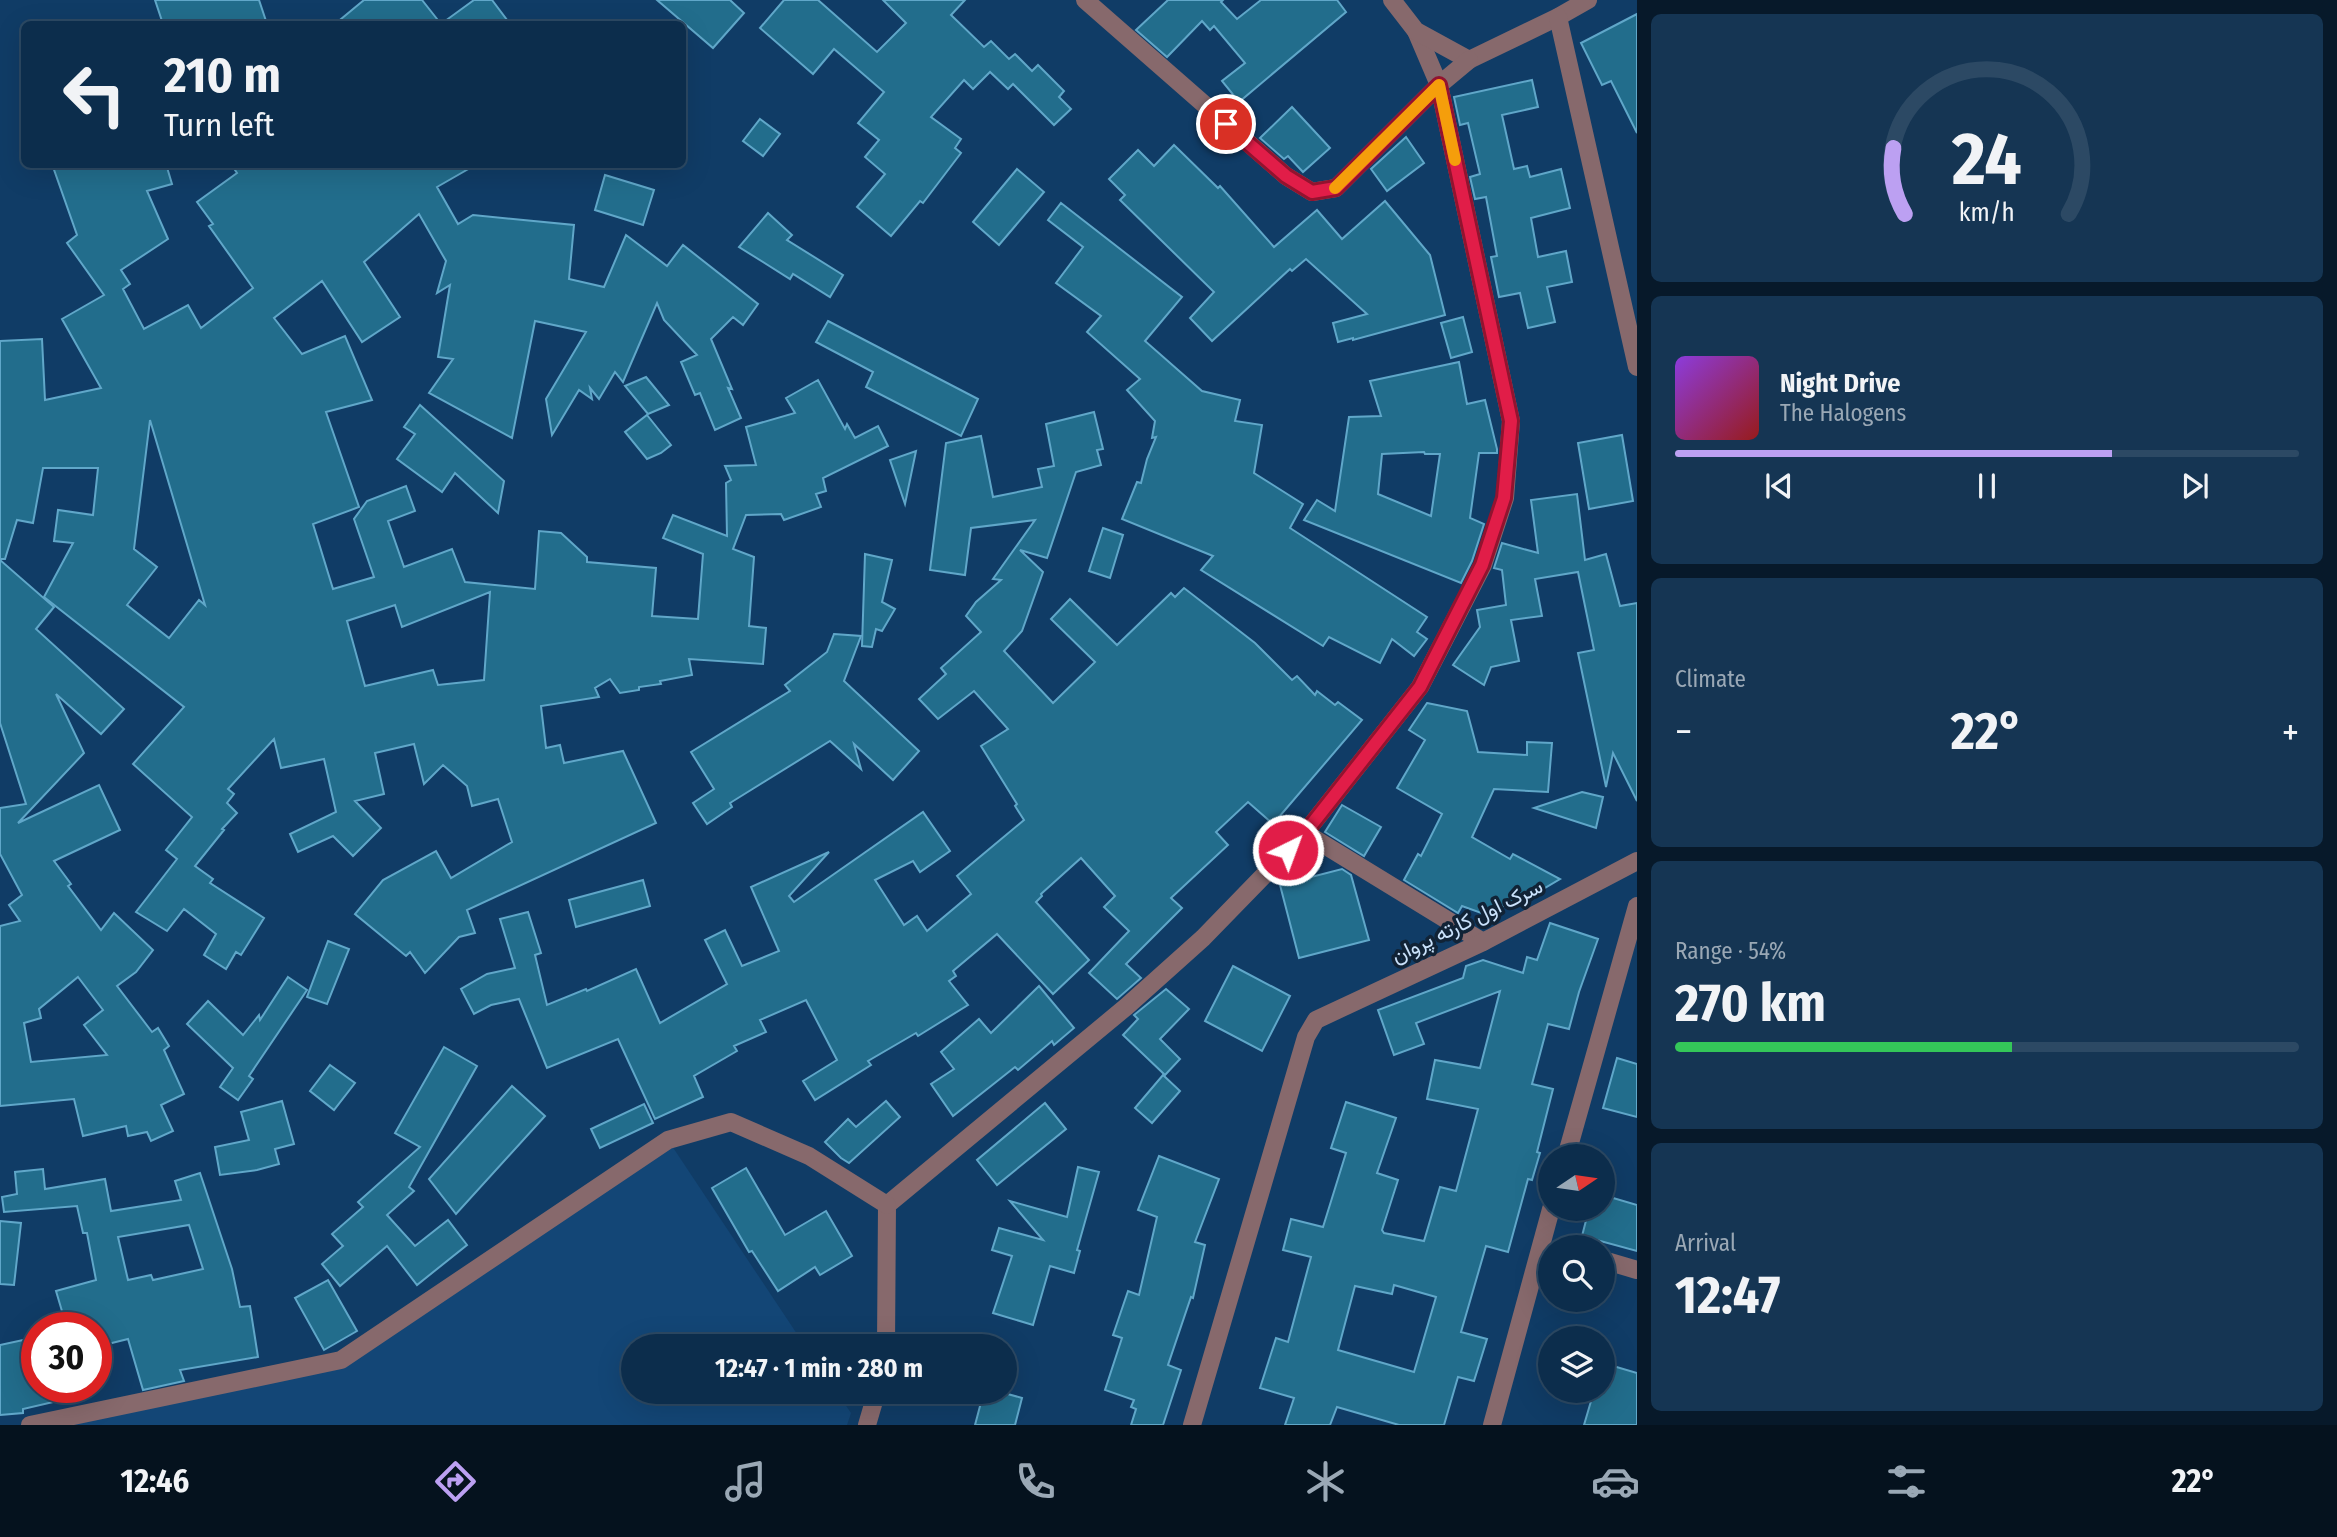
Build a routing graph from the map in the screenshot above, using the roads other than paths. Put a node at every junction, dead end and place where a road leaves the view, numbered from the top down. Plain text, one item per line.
1 (1085, 0) edge
2 (1392, 0) edge
3 (1588, 0) edge
4 (1558, 18) junction
5 (1416, 31) junction
6 (1469, 60) junction
7 (1439, 85) junction
8 (1637, 367) edge
9 (1305, 833) junction
10 (1637, 861) edge
11 (1637, 906) edge
12 (1483, 942) junction
13 (1570, 1144) edge
14 (887, 1205) junction
15 (1615, 1264) edge
16 (1637, 1270) edge
17 (1538, 1282) edge
18 (886, 1334) edge
19 (873, 1404) edge
20 (30, 1425) edge
21 (867, 1425) edge
22 (1192, 1425) edge
23 (1492, 1425) edge

1 - 7 street
2 - 5 street
3 - 4 street
4 - 6 street
4 - 8 street
5 - 6 street
5 - 7 street
6 - 7 street
7 - 9 street
9 - 12 street
9 - 14 street
10 - 12 street, سرک اول کارته پروان
11 - 13 street
12 - 22 street, سرک اول کارته پروان
14 - 18 street
14 - 20 street
15 - 16 street
17 - 23 street
19 - 21 street

